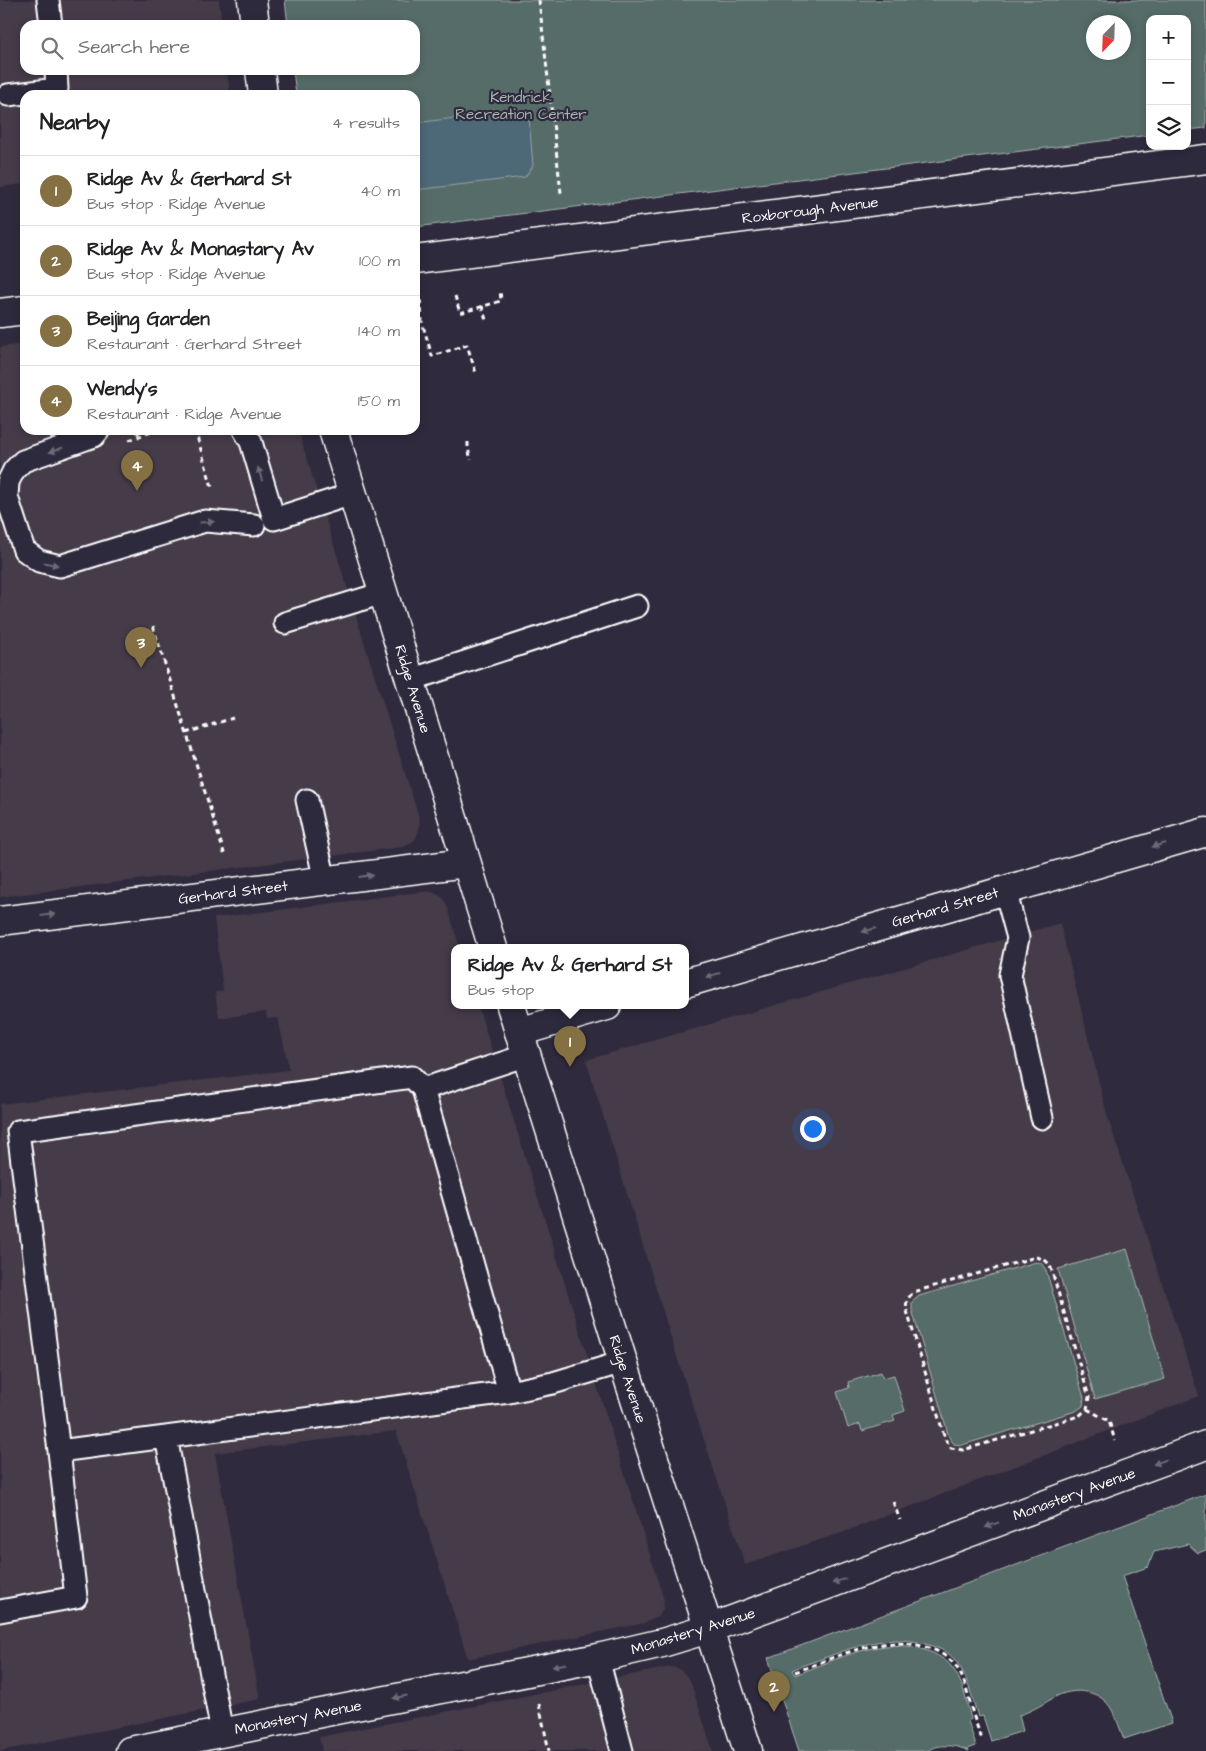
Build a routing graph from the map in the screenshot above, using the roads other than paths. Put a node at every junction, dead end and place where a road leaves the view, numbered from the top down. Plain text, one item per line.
1 (48, 0) edge
2 (252, 0) edge
3 (50, 20) edge
4 (254, 20) edge
5 (56, 75) edge
6 (261, 75) edge
7 (57, 90) edge
8 (262, 90) edge
9 (20, 94) edge
10 (8, 95) dead end
11 (1206, 159) edge
12 (420, 259) edge
13 (20, 311) edge
14 (0, 313) edge
15 (95, 435) edge
16 (247, 435) edge
17 (334, 435) edge
18 (352, 494) junction
19 (264, 522) junction
20 (383, 593) junction
21 (636, 606) dead end
22 (285, 623) dead end
23 (410, 680) junction
24 (307, 800) dead end
25 (1206, 832) edge
26 (466, 863) junction
27 (325, 881) junction
28 (1005, 890) junction
29 (0, 921) edge
30 (492, 944) edge
31 (689, 982) edge
32 (512, 1009) edge
33 (600, 1009) edge
34 (523, 1044) junction
35 (423, 1089) junction
36 (1042, 1118) dead end
37 (623, 1362) junction
38 (508, 1392) junction
39 (166, 1437) junction
40 (1206, 1445) edge
41 (59, 1451) junction
42 (0, 1611) edge
43 (708, 1629) junction
44 (598, 1658) junction
45 (222, 1732) junction
46 (130, 1751) edge
47 (622, 1751) edge
48 (748, 1751) edge

1 - 3 lane
2 - 4 street
5 - 7 lane
6 - 8 street
9 - 10 lane
11 - 12 street, Roxborough Avenue
13 - 14 street
15 -> 19 lane
19 -> 16 lane
17 - 18 street, Ridge Avenue
18 - 19 lane
18 - 20 street, Ridge Avenue
20 - 22 lane
20 - 23 street, Ridge Avenue
21 - 23 lane
23 - 26 street, Ridge Avenue
24 - 27 lane
25 -> 28 street, Gerhard Street
27 -> 26 street, Gerhard Street
26 - 30 street, Ridge Avenue
29 -> 27 street, Gerhard Street
28 -> 31 street, Gerhard Street
28 - 36 lane
32 - 34 street, Ridge Avenue
33 - 34 street
34 - 35 lane
34 - 37 street, Ridge Avenue
35 - 38 lane
35 - 41 lane
37 - 38 lane
37 - 43 street, Ridge Avenue
38 - 39 lane
39 - 41 lane
39 - 45 lane
40 -> 43 street, Monastery Avenue
41 - 42 lane
43 - 44 street, Monastery Avenue
43 - 48 street, Ridge Avenue
44 -> 45 street, Monastery Avenue
44 - 47 lane
45 - 46 street, Monastery Avenue

